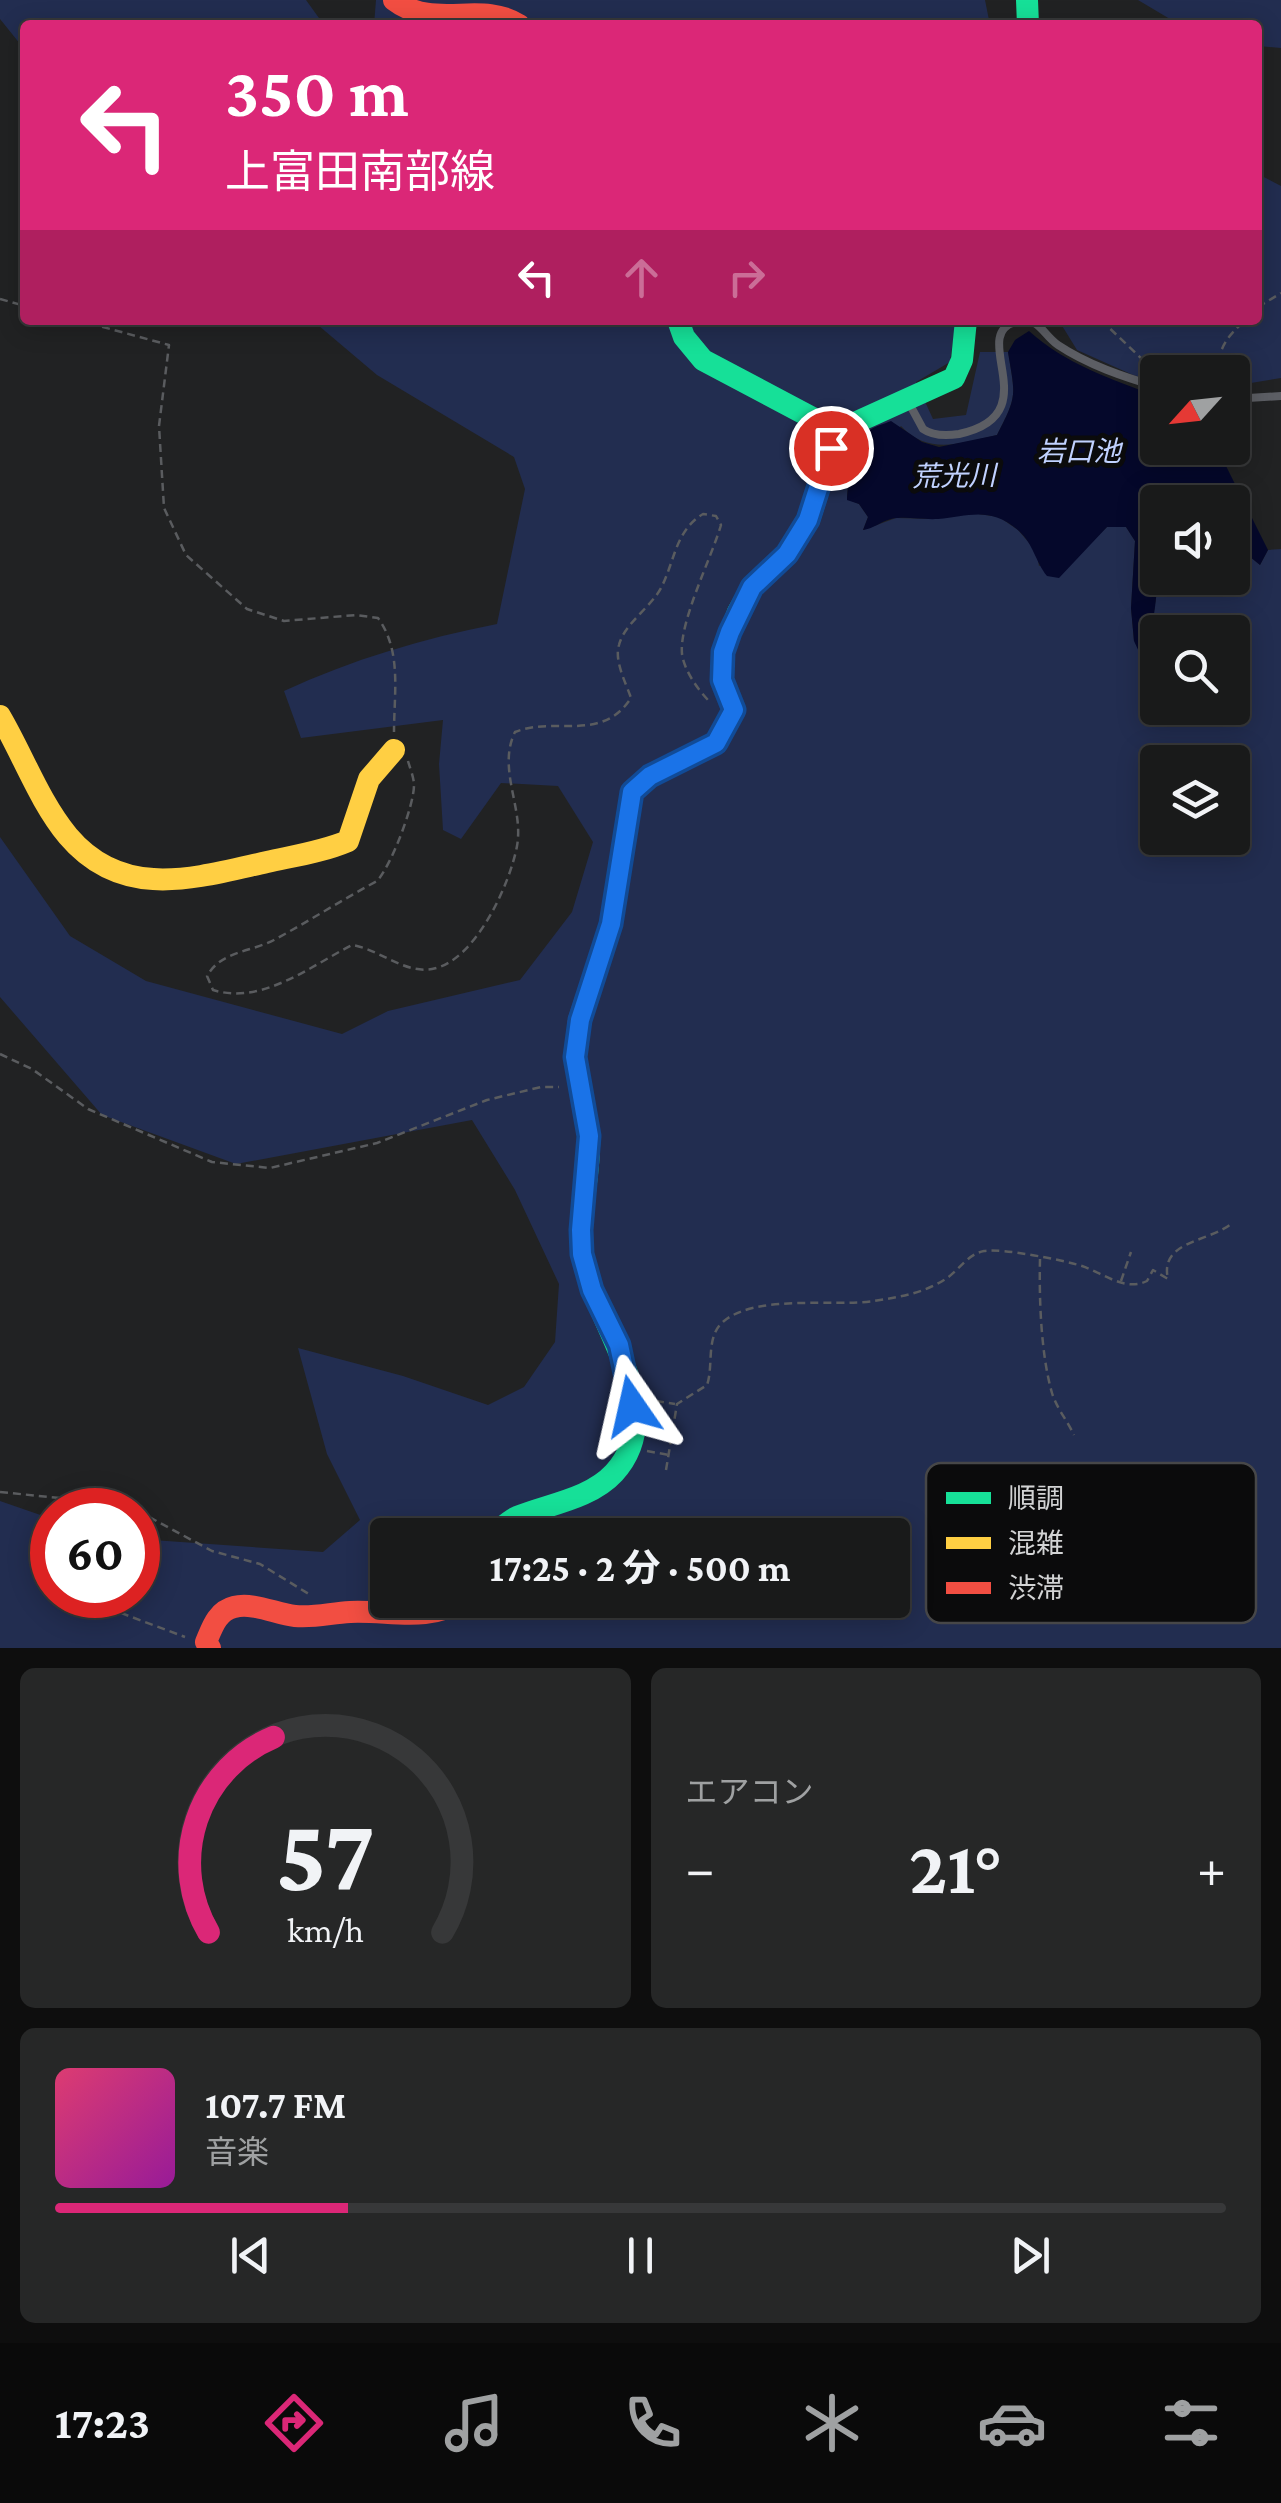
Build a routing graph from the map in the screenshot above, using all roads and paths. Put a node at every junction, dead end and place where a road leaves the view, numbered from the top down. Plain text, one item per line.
1 (394, 0) edge
2 (514, 20) edge
3 (96, 325) edge
4 (680, 325) edge
5 (966, 325) edge
6 (1008, 325) edge
7 (1040, 325) edge
8 (1106, 325) edge
9 (1239, 325) edge
10 (1219, 355) edge
11 (1140, 357) edge
12 (1140, 380) edge
13 (1281, 396) edge
14 (1250, 398) edge
15 (908, 400) junction
16 (837, 431) junction
17 (0, 716) edge
18 (727, 726) junction
19 (394, 750) junction
20 (0, 1054) edge
21 (580, 1088) junction
22 (1232, 1223) dead end
23 (1131, 1252) dead end
24 (1040, 1257) junction
25 (1120, 1282) junction
26 (656, 1401) dead end
27 (677, 1404) junction
28 (1074, 1436) dead end
29 (636, 1450) dead end
30 (669, 1455) junction
31 (666, 1470) dead end
32 (0, 1492) edge
33 (30, 1495) edge
34 (514, 1518) edge
35 (160, 1524) edge
36 (312, 1596) dead end
37 (370, 1613) edge
38 (134, 1618) edge
39 (208, 1645) edge

1 - 2 main road
3 - 19 path
4 - 16 main road
5 - 15 main road
6 - 15 lane
7 - 12 lane
8 - 11 path
9 - 10 path
13 - 14 lane
15 - 16 main road
16 - 18 main road
17 - 19 main road
18 - 19 path
18 - 21 main road
20 - 21 path
21 - 34 main road
22 - 25 path
23 - 25 path
24 - 25 path
24 - 27 path
24 - 28 path
26 - 27 path
27 - 30 path
29 - 30 path
30 - 31 path
32 - 33 path
35 - 36 path
37 - 39 main road
38 - 39 path

